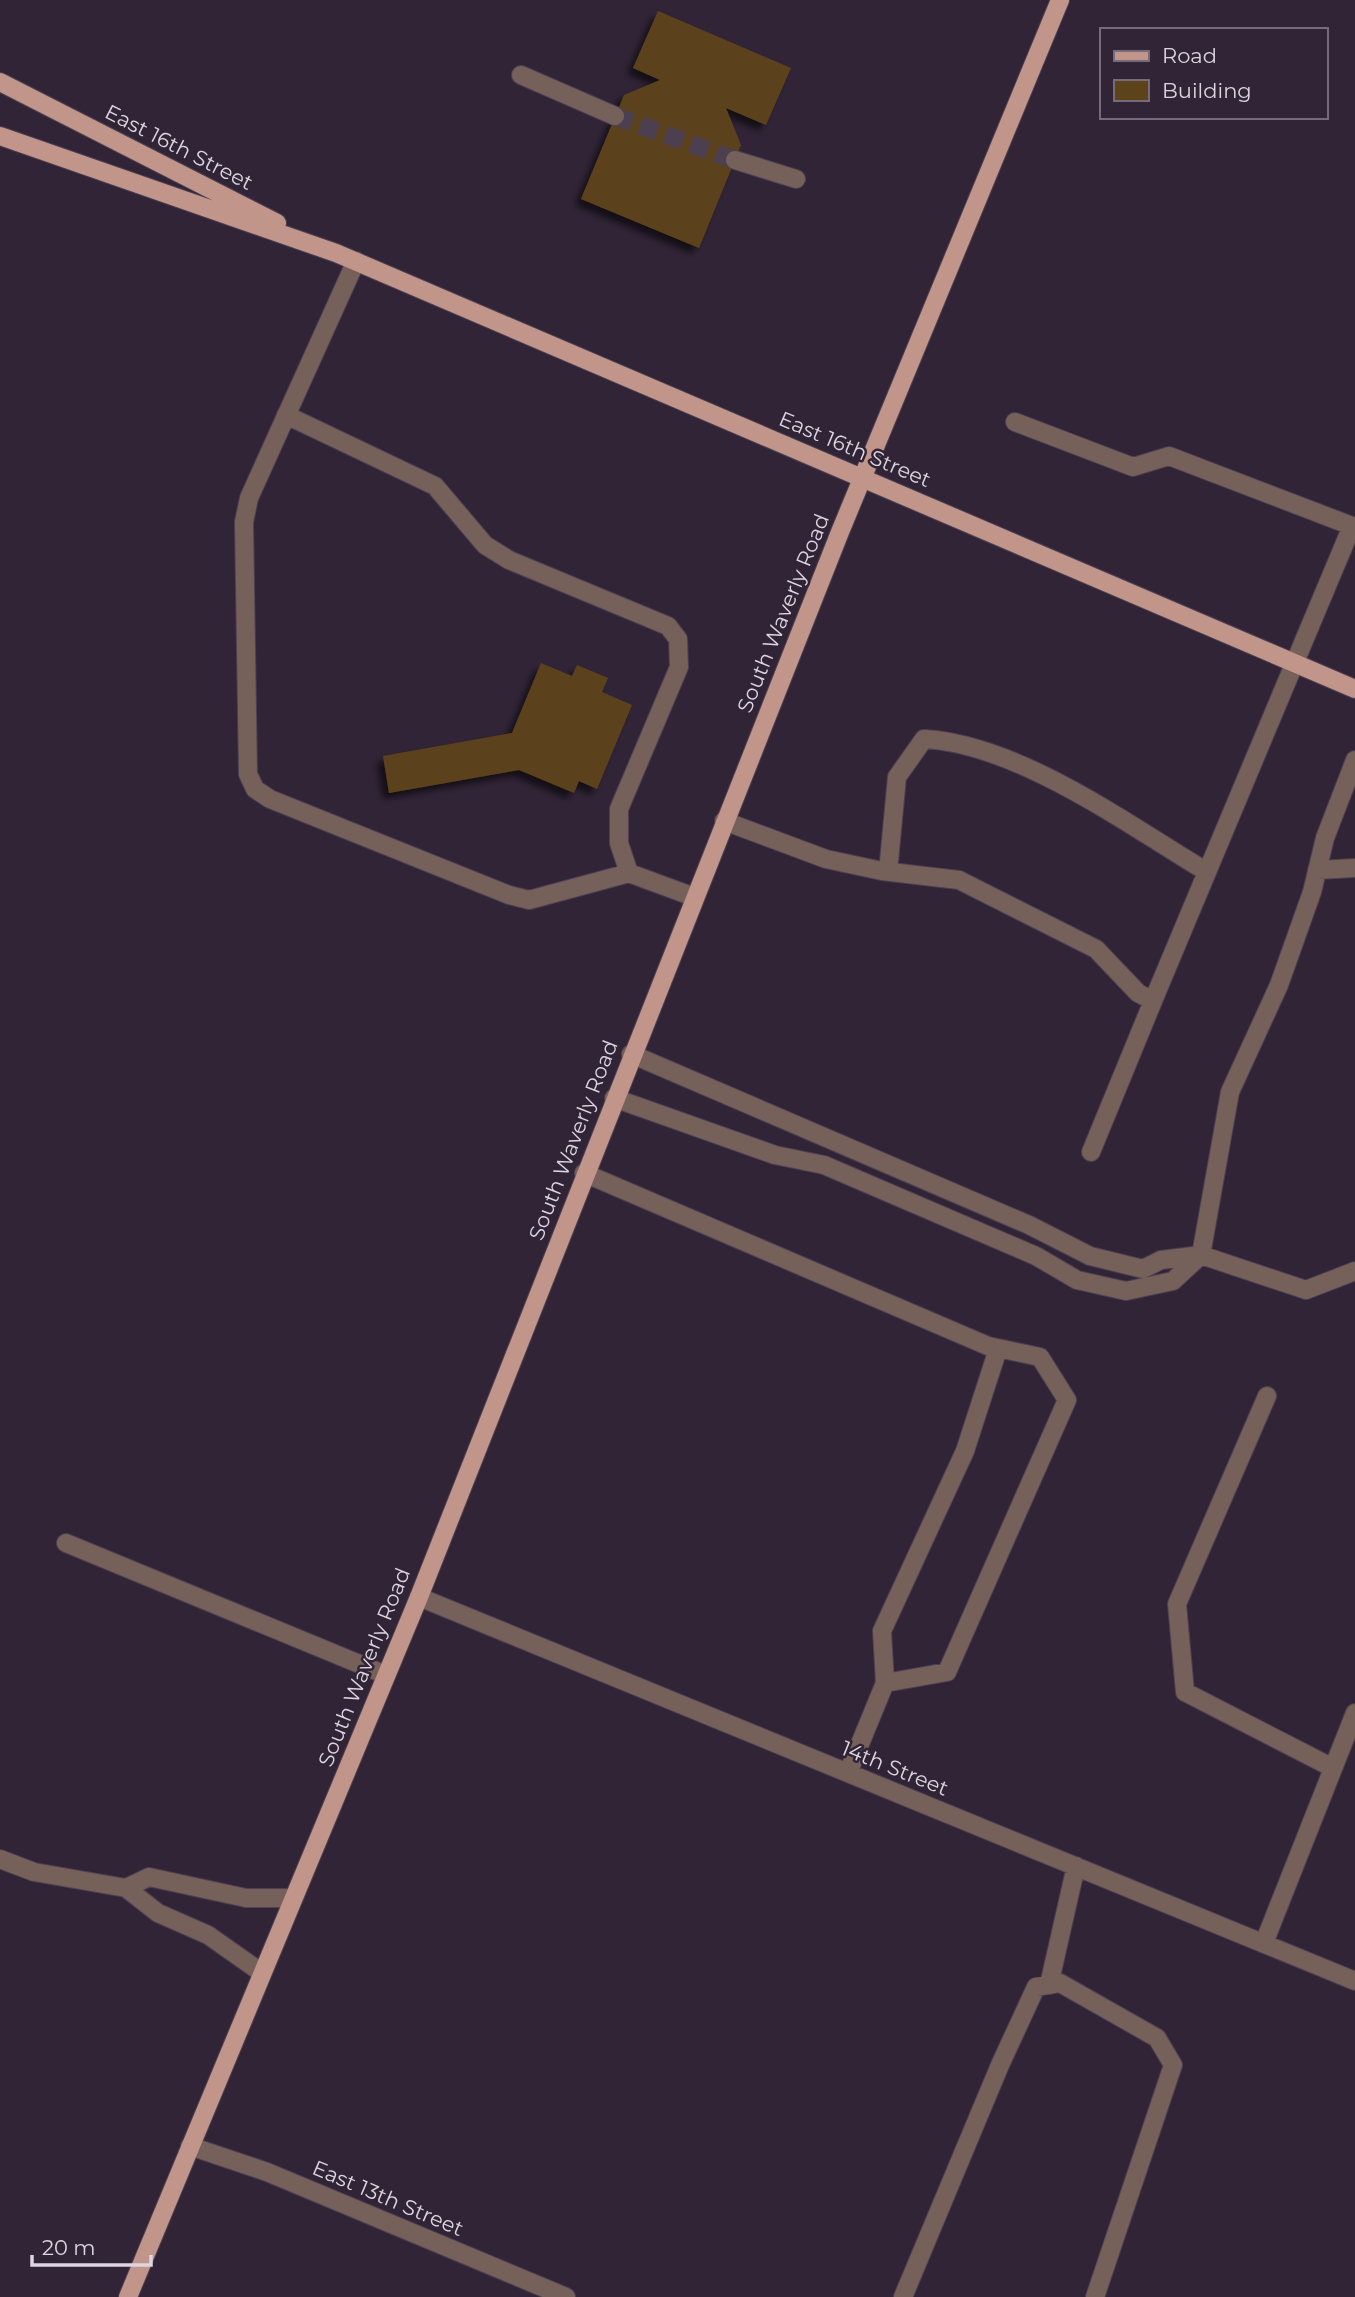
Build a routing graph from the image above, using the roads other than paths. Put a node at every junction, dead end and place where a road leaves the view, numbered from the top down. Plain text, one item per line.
1 (1060, 0) edge
2 (521, 75) dead end
3 (0, 82) edge
4 (615, 116) tunnel mouth
5 (0, 136) edge
6 (735, 160) tunnel mouth
7 (796, 179) dead end
8 (336, 253) junction
9 (356, 261) junction
10 (286, 415) junction
11 (1015, 422) dead end
12 (862, 477) junction
13 (1354, 527) edge
14 (1293, 663) junction
15 (1355, 689) edge
16 (1355, 760) edge
17 (724, 821) junction
18 (1355, 868) edge
19 (1317, 870) junction
20 (888, 872) junction
21 (1207, 872) junction
22 (629, 873) junction
23 (694, 897) junction
24 (1153, 1001) junction
25 (631, 1054) junction
26 (614, 1098) junction
27 (1091, 1152) dead end
28 (584, 1173) junction
29 (1201, 1255) junction
30 (1355, 1271) edge
31 (998, 1349) junction
32 (1267, 1396) dead end
33 (66, 1543) dead end
34 (419, 1597) junction
35 (386, 1675) junction
36 (884, 1683) junction
37 (1355, 1713) edge
38 (1334, 1768) junction
39 (848, 1773) junction
40 (0, 1860) edge
41 (1076, 1866) junction
42 (126, 1888) junction
43 (293, 1898) junction
44 (1264, 1943) junction
45 (262, 1973) junction
46 (1355, 1980) edge
47 (1049, 1985) junction
48 (190, 2146) junction
49 (128, 2297) edge
50 (566, 2297) edge
51 (903, 2297) edge
52 (1095, 2297) edge

1 - 12 main road, South Waverly Road
2 - 4 street
3 - 8 main road, East 16th Street
5 - 8 main road, East 16th Street
6 - 7 street
8 - 9 main road, East 16th Street
9 - 10 street
9 - 12 main road, East 16th Street
10 - 22 street
10 - 22 street
11 - 13 street
12 - 14 main road, East 16th Street
12 - 17 main road, South Waverly Road
13 - 14 street
14 - 15 main road, East 16th Street
14 - 21 street
16 - 19 street
17 - 20 street
17 - 23 main road, South Waverly Road
18 - 19 street
19 - 29 street
20 - 21 street
20 - 24 street
21 - 24 street
22 - 23 street
23 - 25 main road, South Waverly Road
24 - 27 street
25 - 26 main road, South Waverly Road
25 - 29 street
26 - 28 main road, South Waverly Road
26 - 29 street
28 - 31 street
28 - 34 main road, South Waverly Road
29 - 30 street
31 - 36 street
31 - 36 street
32 - 38 street
33 - 35 street
34 - 35 main road, South Waverly Road
34 - 39 street, 14th Street
35 - 43 main road, South Waverly Road
36 - 39 street
37 - 38 street
38 - 44 street
39 - 41 street, 14th Street
40 - 42 street
41 - 44 street, 14th Street
41 - 47 street
42 - 43 street
42 - 45 street
43 - 45 main road, South Waverly Road
44 - 46 street, 14th Street
45 - 48 main road, South Waverly Road
47 - 51 street
47 - 52 street
48 - 49 main road, South Waverly Road
48 - 50 street, East 13th Street

